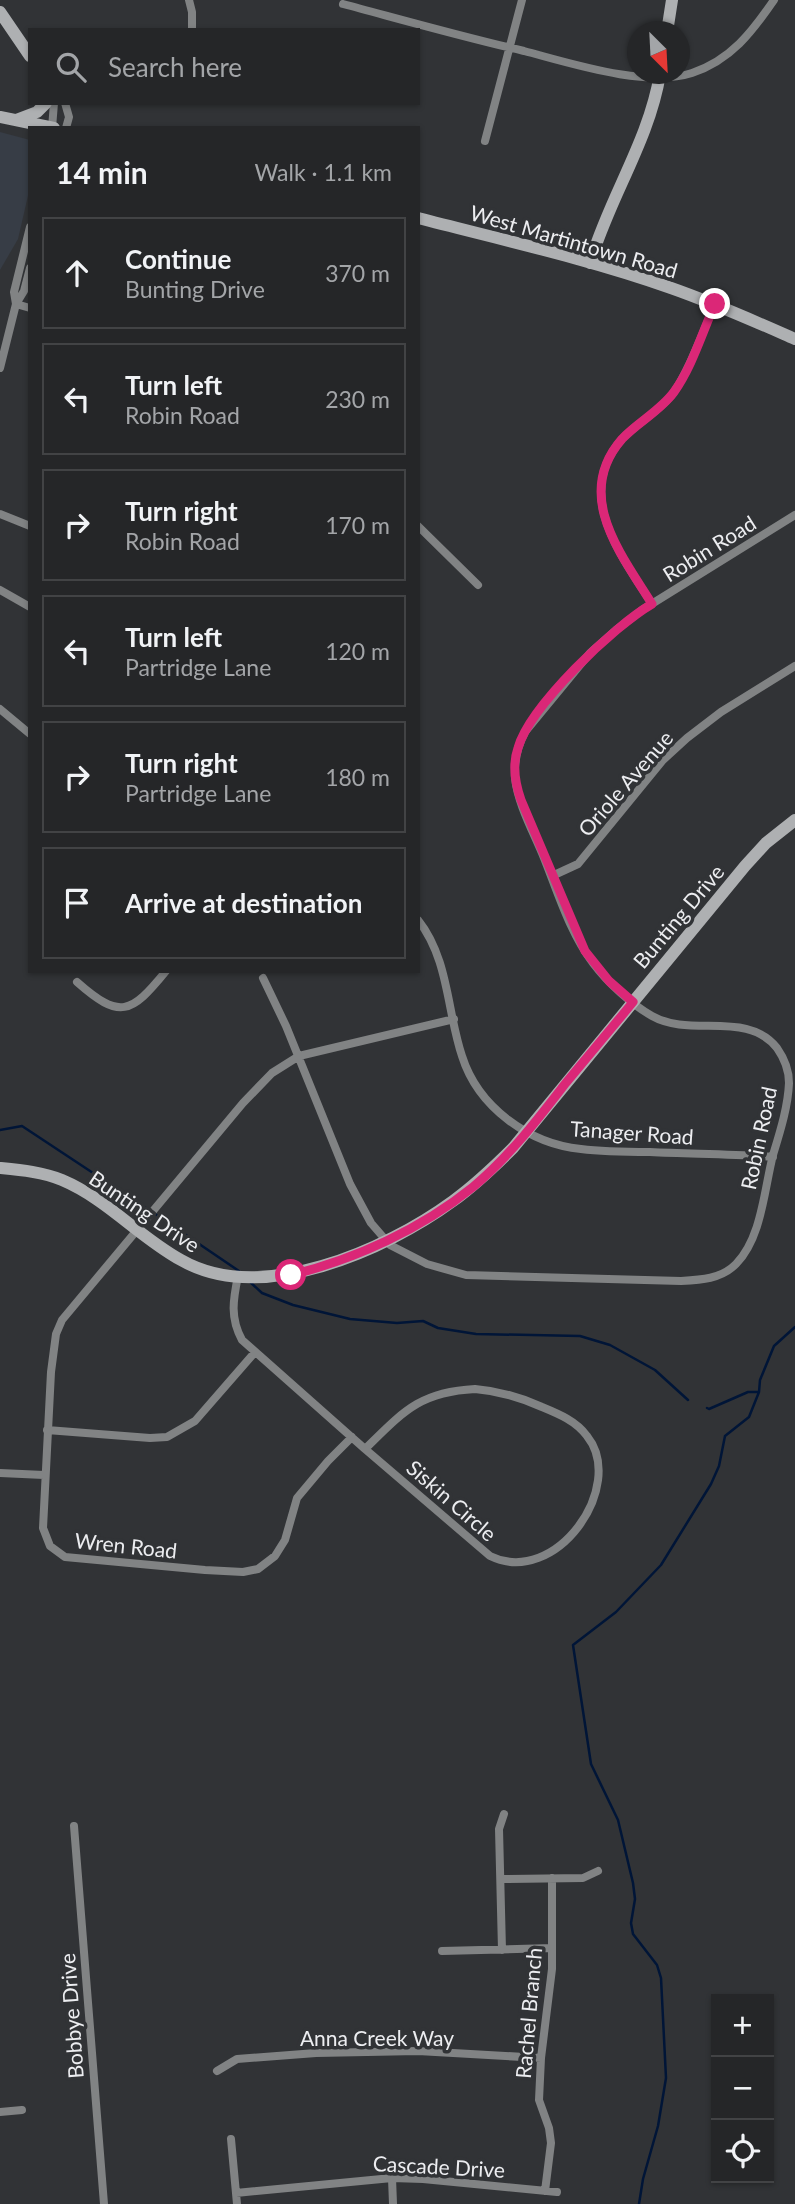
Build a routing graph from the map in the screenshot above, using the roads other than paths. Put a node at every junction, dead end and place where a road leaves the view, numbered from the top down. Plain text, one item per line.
1 (189, 0) edge
2 (522, 0) edge
3 (672, 0) edge
4 (774, 0) edge
5 (343, 4) dead end
6 (0, 12) edge
7 (669, 21) edge
8 (192, 28) edge
9 (509, 48) junction
10 (28, 53) edge
11 (690, 72) edge
12 (627, 73) edge
13 (658, 84) edge
14 (44, 105) edge
15 (54, 105) edge
16 (66, 105) edge
17 (0, 117) edge
18 (16, 120) junction
19 (44, 126) edge
20 (53, 126) edge
21 (67, 126) edge
22 (485, 141) dead end
23 (420, 219) edge
24 (28, 235) edge
25 (590, 263) junction
26 (28, 276) edge
27 (16, 304) junction
28 (715, 304) junction
29 (28, 307) edge
30 (795, 339) edge
31 (0, 368) edge
32 (0, 514) edge
33 (795, 514) edge
34 (28, 525) edge
35 (420, 528) edge
36 (478, 585) dead end
37 (0, 590) edge
38 (652, 604) junction
39 (28, 606) edge
40 (795, 666) edge
41 (0, 709) edge
42 (28, 732) edge
43 (795, 820) edge
44 (552, 876) junction
45 (420, 923) edge
46 (164, 973) edge
47 (263, 978) dead end
48 (77, 982) dead end
49 (633, 1002) junction
50 (454, 1019) junction
51 (299, 1056) junction
52 (528, 1131) junction
53 (773, 1157) junction
54 (0, 1168) edge
55 (138, 1229) junction
56 (385, 1241) junction
57 (238, 1276) junction
58 (255, 1352) junction
59 (47, 1430) junction
60 (352, 1437) junction
61 (365, 1449) junction
62 (0, 1473) edge
63 (44, 1475) junction
64 (504, 1814) dead end
65 (74, 1826) dead end
66 (598, 1871) dead end
67 (552, 1878) junction
68 (501, 1879) junction
69 (552, 1948) junction
70 (502, 1950) junction
71 (442, 1951) dead end
72 (541, 2058) junction
73 (217, 2071) dead end
74 (22, 2110) dead end
75 (0, 2112) edge
76 (231, 2139) dead end
77 (393, 2178) junction
78 (545, 2191) junction
79 (557, 2192) dead end
80 (236, 2193) junction
81 (104, 2204) edge
82 (237, 2204) edge
83 (393, 2204) edge

1 - 8 street
2 - 9 street
3 - 7 street
4 - 11 street
5 - 9 street
6 - 10 street
9 - 12 street
9 - 22 street
13 - 25 street
14 - 18 street
15 - 20 street
16 - 21 street
17 - 18 street
18 - 19 street
23 - 25 street, West Martintown Road
24 - 27 street
25 - 28 street, West Martintown Road
26 - 27 street
27 - 29 street
27 - 31 street
28 - 30 street, West Martintown Road
28 - 38 street
32 - 34 street
33 - 38 street, Robin Road
35 - 36 street
37 - 39 street
38 - 44 street, Robin Road
40 - 44 street, Oriole Avenue
41 - 42 street
43 - 49 street, Bunting Drive
44 - 49 street, Robin Road
45 - 50 street, Tanager Road
46 - 48 street
47 - 51 street, Robin Road
49 - 52 street, Bunting Drive
49 - 53 street, Robin Road
50 - 51 street
50 - 52 street, Tanager Road
51 - 55 street, Wren Road
51 - 56 street, Robin Road
52 - 53 street, Tanager Road
52 - 56 street, Bunting Drive
53 - 56 street, Robin Road
54 - 55 street, Bunting Drive
55 - 57 street, Bunting Drive
55 - 59 street, Wren Road
56 - 57 street, Bunting Drive
57 - 58 street, Siskin Circle
58 - 59 street
58 - 60 street, Siskin Circle
59 - 63 street, Wren Road
60 - 61 street, Siskin Circle
60 - 63 street, Wren Road
61 - 61 street, Siskin Circle
62 - 63 street
64 - 68 street
65 - 81 street, Bobbye Drive
66 - 67 street
67 - 68 street
67 - 69 street, Rachel Branch
68 - 70 street
69 - 70 street
69 - 72 street, Rachel Branch
70 - 71 street
72 - 73 street, Anna Creek Way
72 - 78 street, Rachel Branch
74 - 75 street
76 - 80 street
77 - 78 street, Cascade Drive
77 - 80 street, Cascade Drive
77 - 83 street
78 - 79 street, Cascade Drive
80 - 82 street

